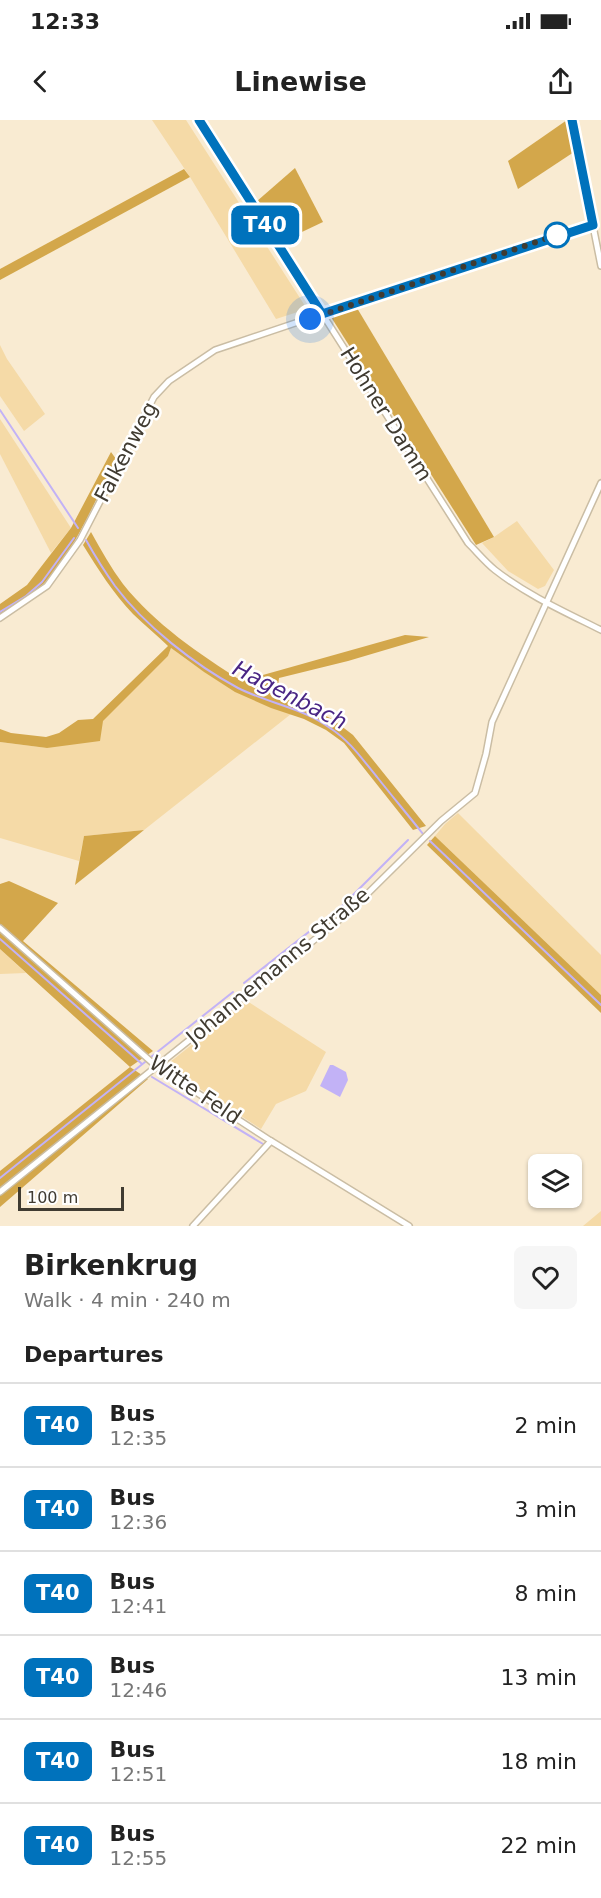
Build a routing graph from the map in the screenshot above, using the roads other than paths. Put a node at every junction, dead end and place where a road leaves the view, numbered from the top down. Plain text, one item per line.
1 (199, 120) edge
2 (572, 120) edge
3 (593, 225) junction
4 (601, 266) edge
5 (322, 314) junction
6 (601, 483) edge
7 (546, 603) junction
8 (0, 618) edge
9 (601, 630) edge
10 (0, 928) edge
11 (156, 1066) junction
12 (271, 1141) junction
13 (0, 1192) edge
14 (193, 1226) edge
15 (410, 1226) edge

1 - 5 street, Hohner Damm
2 - 3 street
3 - 4 street
3 - 5 street, Falkenweg
5 - 7 street, Hohner Damm
5 - 8 street, Falkenweg
6 - 7 street, Johannemanns Straße
7 - 9 street, Hohner Damm
7 - 11 street, Johannemanns Straße
10 - 11 street, Witte Feld
11 - 12 street, Witte Feld
11 - 13 street, Johannemanns Straße
12 - 14 street
12 - 15 street, Witte Feld

